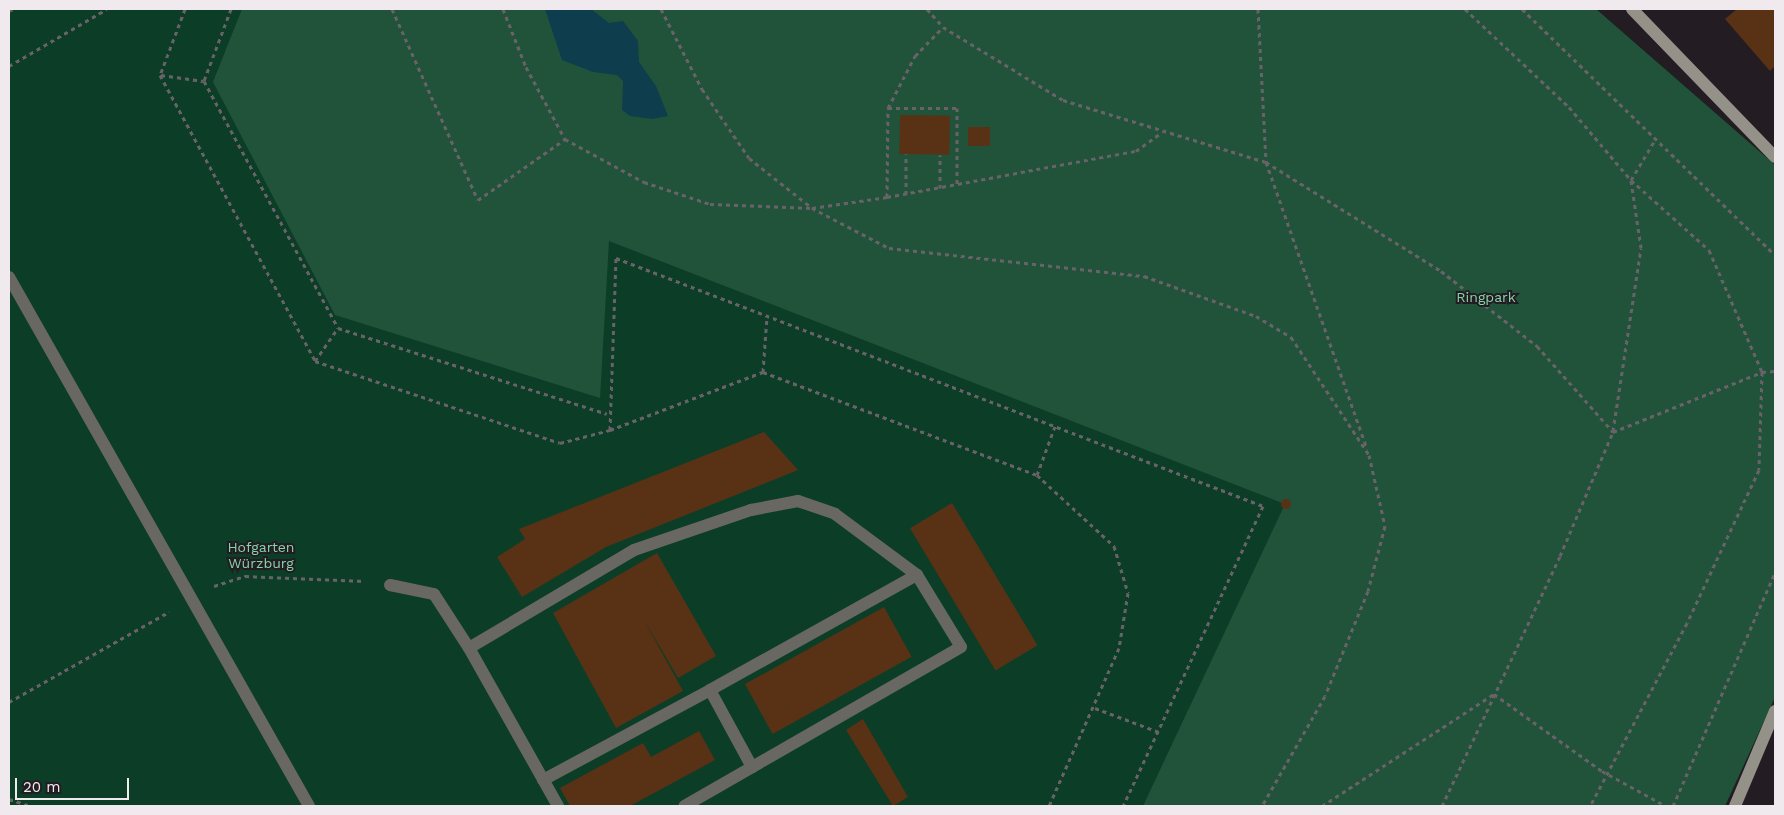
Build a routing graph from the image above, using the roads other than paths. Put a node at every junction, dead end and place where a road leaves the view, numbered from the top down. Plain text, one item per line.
1 (1632, 9) edge
2 (1775, 157) edge
3 (9, 277) edge
4 (917, 575) junction
5 (390, 586) road end
6 (469, 648) junction
7 (710, 690) junction
8 (1775, 711) edge
9 (752, 767) junction
10 (543, 780) junction
11 (309, 806) edge
12 (558, 806) edge
13 (684, 806) edge
14 (1735, 806) edge

1 - 2 main road
3 - 11 lane
4 - 6 lane
4 - 7 lane
4 - 9 lane
5 - 6 lane
6 - 10 lane
7 - 9 lane
7 - 10 lane
8 - 14 main road
9 - 13 lane
10 - 12 lane

